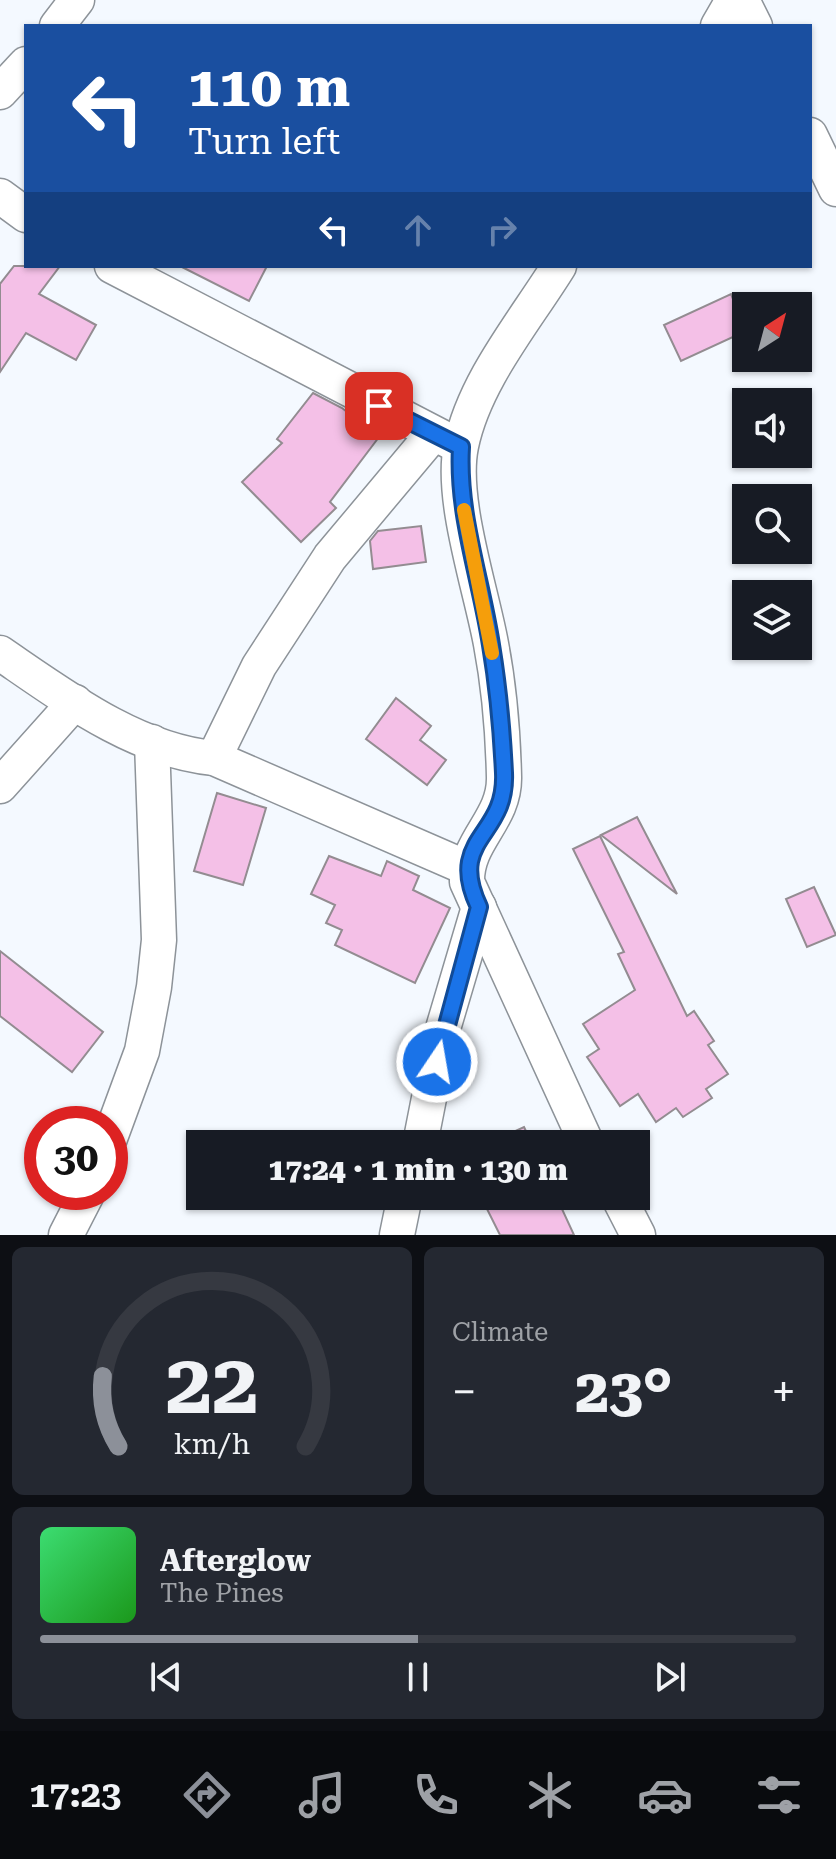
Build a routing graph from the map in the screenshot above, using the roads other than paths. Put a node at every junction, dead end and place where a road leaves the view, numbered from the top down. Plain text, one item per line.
1 (77, 0) edge
2 (733, 0) edge
3 (742, 0) edge
4 (59, 24) edge
5 (719, 24) edge
6 (754, 24) edge
7 (24, 66) edge
8 (0, 92) edge
9 (812, 139) edge
10 (836, 189) edge
11 (0, 196) edge
12 (24, 214) edge
13 (116, 268) edge
14 (558, 268) edge
15 (447, 440) junction
16 (0, 653) edge
17 (75, 702) junction
18 (152, 742) junction
19 (214, 758) junction
20 (0, 786) edge
21 (467, 868) junction
22 (479, 907) junction
23 (122, 1106) edge
24 (423, 1130) edge
25 (581, 1130) edge
26 (79, 1210) edge
27 (402, 1210) edge
28 (625, 1210) edge
29 (66, 1235) edge
30 (397, 1235) edge
31 (638, 1235) edge

1 - 4 street
2 - 5 street
3 - 6 street
7 - 8 street
9 - 10 street
11 - 12 street
13 - 15 street
14 - 15 street
15 - 19 street
15 - 21 street
16 - 17 street
17 - 18 street
17 - 20 street
18 - 19 street
18 - 23 street
19 - 21 street
21 - 22 street
22 - 24 street
22 - 25 street
26 - 29 street
27 - 30 street
28 - 31 street

